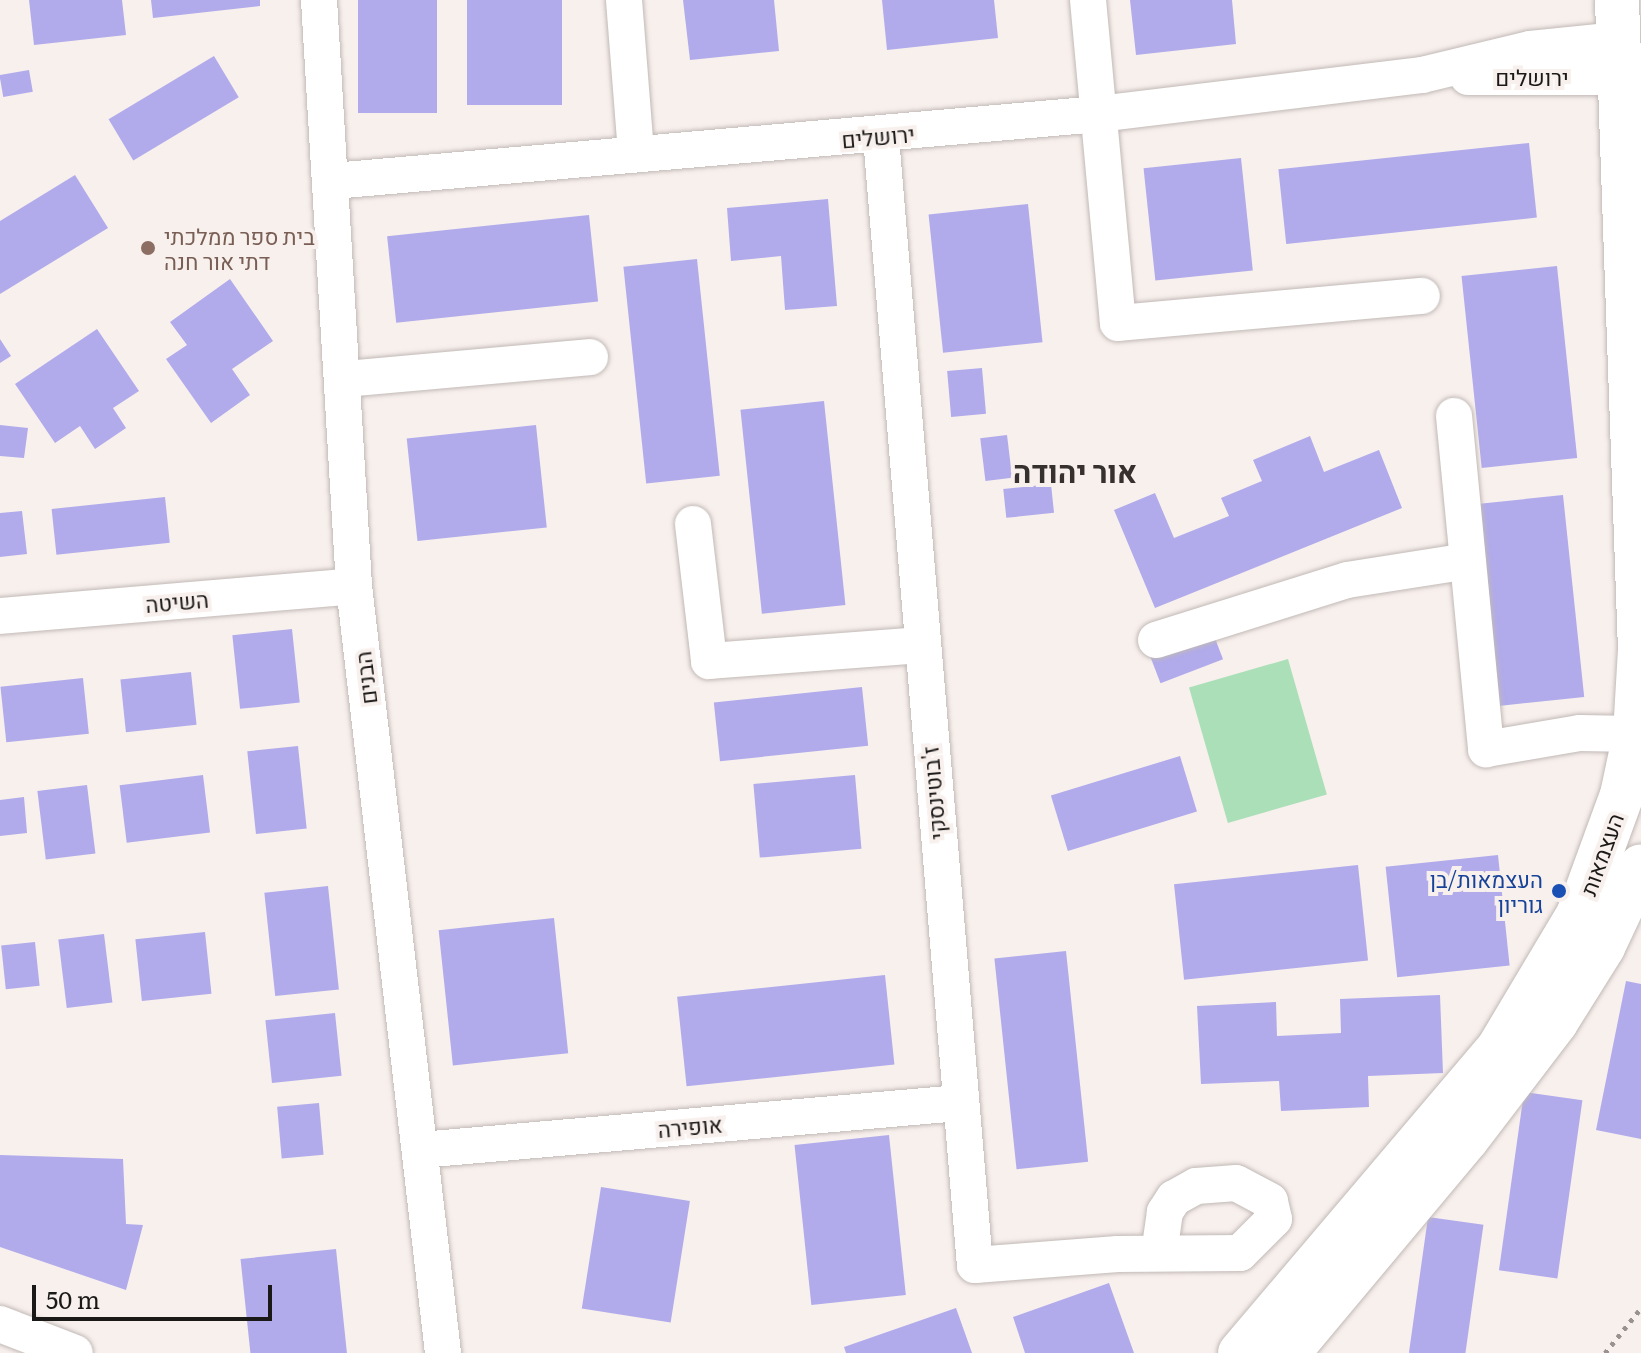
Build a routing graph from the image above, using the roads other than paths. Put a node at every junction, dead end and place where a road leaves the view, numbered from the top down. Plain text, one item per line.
1 (319, 0) edge
2 (624, 0) edge
3 (1088, 0) edge
4 (1624, 46) edge
5 (1099, 114) junction
6 (881, 137) junction
7 (636, 154) junction
8 (333, 181) junction
9 (1422, 296) dead end
10 (590, 357) dead end
11 (345, 379) junction
12 (1454, 416) dead end
13 (693, 524) dead end
14 (1468, 561) junction
15 (354, 586) junction
16 (0, 616) edge
17 (1156, 640) dead end
18 (920, 645) junction
19 (1635, 734) junction
20 (1641, 866) edge
21 (959, 1103) junction
22 (421, 1150) junction
23 (1159, 1253) dead end
24 (0, 1324) edge
25 (75, 1353) edge
26 (443, 1353) edge
27 (1240, 1353) edge
28 (1288, 1353) edge

1 - 8 street, הבנים
2 - 7 street
3 - 5 street
4 - 5 street, ירושלים
4 - 19 main road, העצמאות
5 - 6 street, ירושלים
5 - 9 street
6 - 7 street, ירושלים
6 - 18 street, ז'בוטינסקי
7 - 8 street, ירושלים
8 - 11 street, הבנים
10 - 11 street
11 - 15 street, הבנים
12 - 14 street
13 - 18 street
14 - 17 street
14 - 19 street
15 - 16 street, השיטה
15 - 22 street, הבנים
18 - 21 street, ז'בוטינסקי
19 - 27 main road, העצמאות
20 - 28 main road, העצמאות
21 - 22 street, אופירה
21 - 23 street, ז'בוטינסקי
22 - 26 street, הבנים
24 - 25 street

